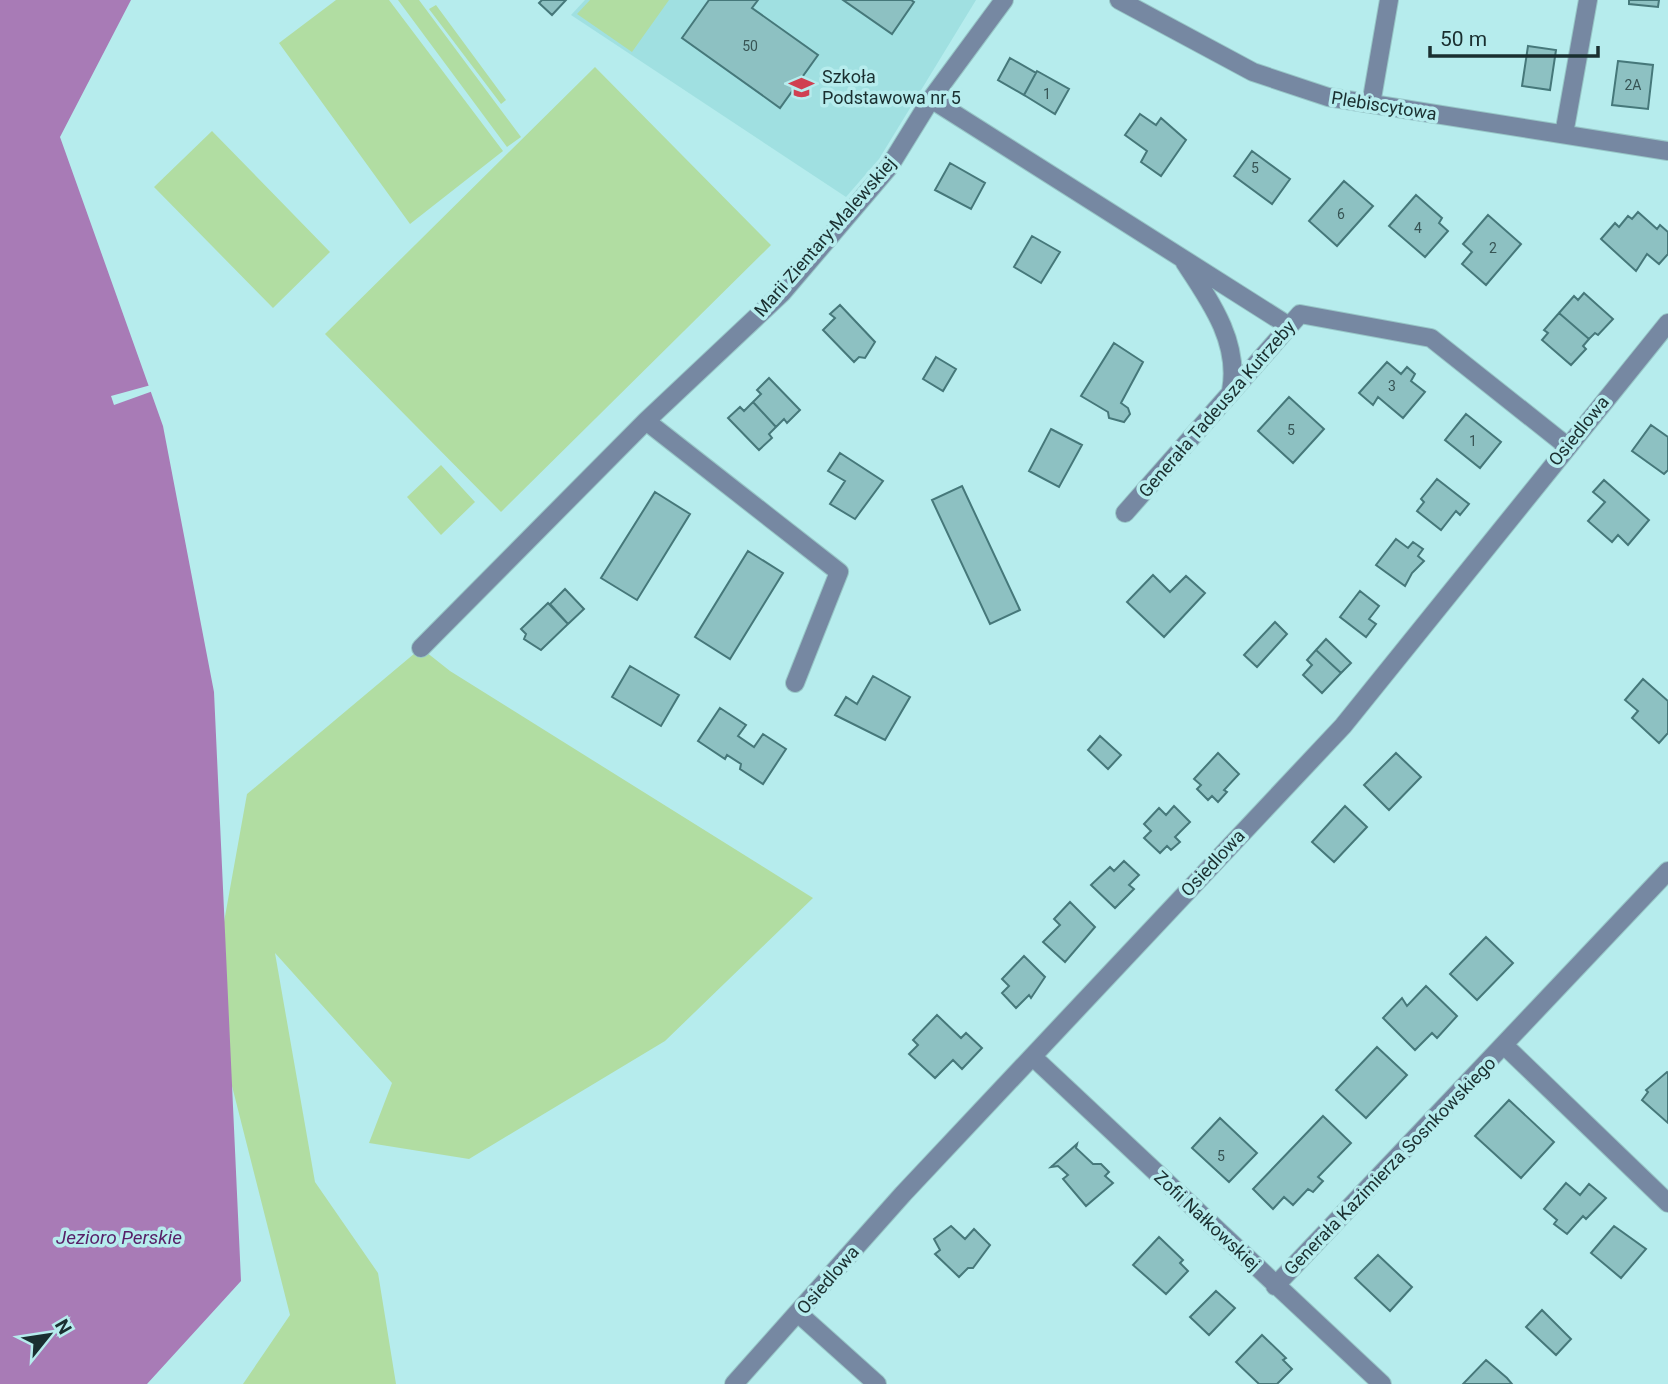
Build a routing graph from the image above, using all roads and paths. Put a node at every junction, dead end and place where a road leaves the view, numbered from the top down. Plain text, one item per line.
1 (1004, 0) edge
2 (1119, 0) edge
3 (1389, 0) edge
4 (1588, 0) edge
5 (931, 99) junction
6 (1371, 104) junction
7 (1564, 134) junction
8 (1668, 151) edge
9 (1181, 258) junction
10 (1668, 323) edge
11 (1289, 326) junction
12 (1231, 393) junction
13 (646, 421) junction
14 (1567, 446) junction
15 (1125, 513) dead end
16 (421, 648) dead end
17 (795, 683) dead end
18 (1668, 871) edge
19 (1504, 1046) junction
20 (1033, 1057) junction
21 (1668, 1203) edge
22 (1275, 1286) junction
23 (799, 1314) junction
24 (734, 1384) edge
25 (877, 1384) edge
26 (1382, 1384) edge

1 - 5 street, Marii Zientary-Malewskiej
2 - 6 street, Plebiscytowa
3 - 6 street
4 - 7 street
5 - 9 street
5 - 13 street, Marii Zientary-Malewskiej
6 - 7 street, Plebiscytowa
7 - 8 street, Plebiscytowa
9 - 11 street
9 - 12 street
10 - 14 street, Osiedlowa
11 - 12 street, Generała Tadeusza Kutrzeby
11 - 14 street, Generała Tadeusza Kutrzeby
12 - 15 street, Generała Tadeusza Kutrzeby
13 - 16 street, Marii Zientary-Malewskiej
13 - 17 street
14 - 20 street, Osiedlowa
18 - 19 street, Generała Kazimierza Sosnkowskiego
19 - 21 street, Generała Kazimierza Sosnkowskiego
19 - 22 street, Generała Kazimierza Sosnkowskiego
20 - 22 street, Zofii Nałkowskiej
20 - 23 street, Osiedlowa
22 - 26 street, Zofii Nałkowskiej
23 - 24 street, Osiedlowa
23 - 25 street

